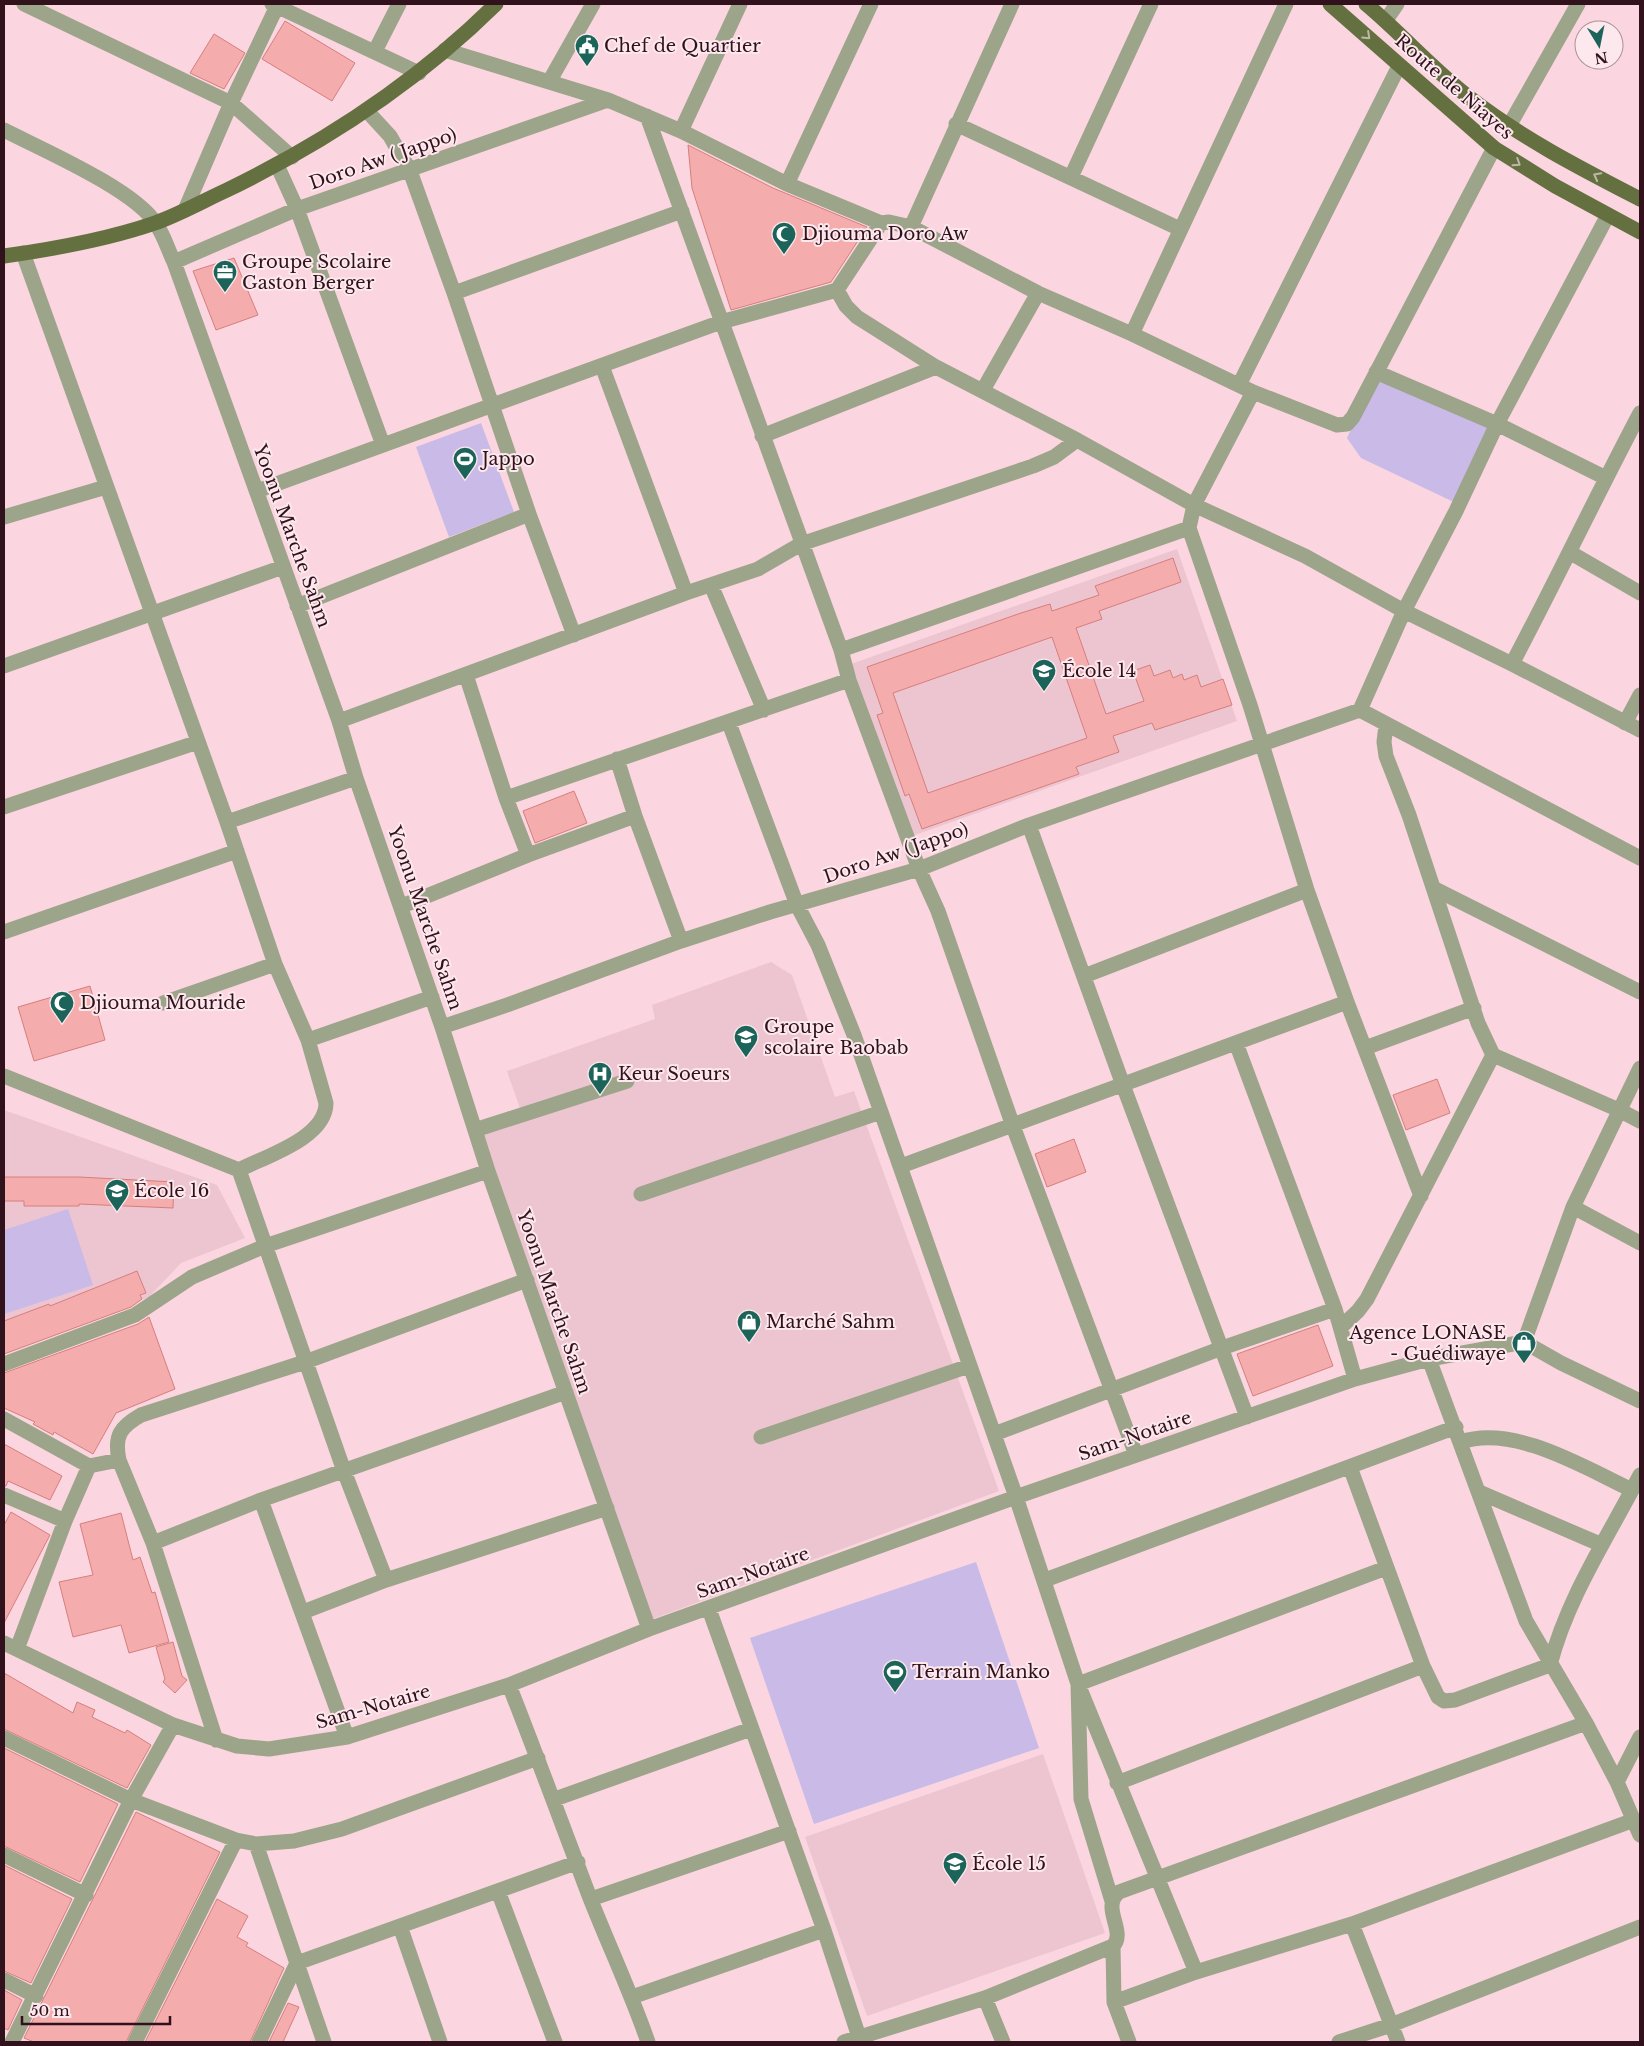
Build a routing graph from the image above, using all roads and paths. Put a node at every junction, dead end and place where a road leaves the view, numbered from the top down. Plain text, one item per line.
1 (24, 4) edge
2 (399, 4) edge
3 (496, 4) edge
4 (592, 4) edge
5 (740, 4) edge
6 (871, 4) edge
7 (1012, 4) edge
8 (1151, 4) edge
9 (1286, 4) edge
10 (1330, 4) edge
11 (1366, 4) edge
12 (1397, 4) edge
13 (1578, 4) edge
14 (276, 5) edge
15 (1386, 20) junction
16 (445, 50) junction
17 (375, 51) junction
18 (1399, 66) junction
19 (419, 73) junction
20 (549, 82) junction
21 (608, 100) junction
22 (230, 103) junction
23 (367, 110) junction
24 (647, 116) junction
25 (956, 124) junction
26 (1509, 126) junction
27 (4, 130) edge
28 (681, 131) junction
29 (1494, 148) junction
30 (292, 157) junction
31 (277, 166) junction
32 (410, 171) junction
33 (1071, 177) junction
34 (787, 184) junction
35 (1640, 199) edge
36 (297, 209) junction
37 (185, 210) junction
38 (682, 211) junction
39 (1608, 215) junction
40 (156, 223) junction
41 (881, 223) junction
42 (911, 227) junction
43 (1180, 229) junction
44 (1640, 232) edge
45 (23, 253) junction
46 (4, 256) edge
47 (174, 262) junction
48 (837, 290) junction
49 (454, 293) junction
50 (1038, 293) junction
51 (721, 322) junction
52 (1132, 334) junction
53 (602, 366) junction
54 (936, 367) junction
55 (1376, 372) junction
56 (1246, 388) junction
57 (983, 390) junction
58 (492, 405) junction
59 (1640, 413) edge
60 (1497, 424) junction
61 (762, 436) junction
62 (1077, 440) junction
63 (383, 445) junction
64 (1606, 478) junction
65 (106, 487) junction
66 (257, 491) junction
67 (1194, 505) junction
68 (529, 514) junction
69 (4, 518) edge
70 (1189, 528) junction
71 (801, 544) junction
72 (1571, 553) junction
73 (283, 568) junction
74 (712, 586) junction
75 (1640, 592) edge
76 (686, 593) junction
77 (297, 606) junction
78 (1404, 611) junction
79 (153, 614) junction
80 (574, 635) junction
81 (840, 650) junction
82 (1512, 664) junction
83 (4, 666) edge
84 (466, 675) junction
85 (849, 680) junction
86 (1640, 695) edge
87 (764, 710) junction
88 (1360, 710) junction
89 (339, 721) junction
90 (729, 723) junction
91 (1625, 723) junction
92 (1386, 725) junction
93 (1640, 730) edge
94 (198, 742) junction
95 (1261, 744) junction
96 (617, 759) junction
97 (356, 778) junction
98 (506, 798) junction
99 (4, 807) edge
100 (636, 816) junction
101 (227, 822) junction
102 (1029, 825) junction
103 (237, 851) junction
104 (528, 855) junction
105 (1640, 858) edge
106 (919, 869) junction
107 (1435, 889) junction
108 (1307, 890) junction
109 (797, 905) junction
110 (402, 906) junction
111 (4, 932) edge
112 (681, 941) junction
113 (275, 964) junction
114 (1084, 976) junction
115 (1640, 992) edge
116 (432, 997) junction
117 (1347, 1002) junction
118 (163, 1003) dead end
119 (1474, 1008) junction
120 (442, 1026) junction
121 (308, 1040) junction
122 (1236, 1043) junction
123 (1365, 1048) junction
124 (1493, 1055) junction
125 (1640, 1068) edge
126 (4, 1076) edge
127 (627, 1081) dead end
128 (1123, 1085) junction
129 (1619, 1110) junction
130 (881, 1112) junction
131 (1640, 1121) edge
132 (1013, 1126) junction
133 (475, 1130) junction
134 (901, 1166) junction
135 (239, 1170) junction
136 (488, 1171) junction
137 (641, 1194) dead end
138 (1421, 1196) junction
139 (1573, 1207) junction
140 (1640, 1243) edge
141 (265, 1246) junction
142 (528, 1280) junction
143 (1335, 1309) junction
144 (1341, 1327) junction
145 (1524, 1342) junction
146 (1222, 1348) junction
147 (1429, 1359) junction
148 (305, 1362) junction
149 (4, 1364) edge
150 (969, 1366) junction
151 (1355, 1379) junction
152 (1111, 1389) junction
153 (566, 1392) junction
154 (1640, 1401) edge
155 (1247, 1417) junction
156 (4, 1419) edge
157 (994, 1434) junction
158 (1458, 1434) junction
159 (761, 1437) dead end
160 (1136, 1455) junction
161 (119, 1460) junction
162 (88, 1466) junction
163 (1350, 1467) junction
164 (344, 1471) junction
165 (1640, 1474) edge
166 (1632, 1490) junction
167 (1479, 1492) junction
168 (4, 1495) edge
169 (1016, 1497) junction
170 (261, 1500) junction
171 (607, 1508) junction
172 (65, 1520) junction
173 (153, 1543) junction
174 (1602, 1545) junction
175 (1386, 1568) junction
176 (386, 1580) junction
177 (1045, 1580) junction
178 (709, 1609) junction
179 (303, 1612) junction
180 (649, 1629) junction
181 (10, 1646) edge
182 (1550, 1664) junction
183 (1423, 1666) junction
184 (1078, 1684) junction
185 (509, 1685) junction
186 (1586, 1723) junction
187 (173, 1725) junction
188 (752, 1729) junction
189 (347, 1736) junction
190 (1640, 1737) edge
191 (4, 1738) edge
192 (216, 1740) junction
193 (538, 1758) junction
194 (1617, 1782) junction
195 (1117, 1783) junction
196 (555, 1799) junction
197 (131, 1800) junction
198 (1634, 1820) junction
199 (789, 1831) junction
200 (1640, 1835) edge
201 (236, 1840) junction
202 (256, 1844) junction
203 (4, 1855) edge
204 (578, 1862) junction
205 (1157, 1879) junction
206 (498, 1891) junction
207 (86, 1895) junction
208 (591, 1899) junction
209 (1112, 1900) junction
210 (1352, 1924) junction
211 (400, 1926) junction
212 (1640, 1927) edge
213 (824, 1930) junction
214 (1113, 1946) junction
215 (297, 1963) junction
216 (1196, 1972) junction
217 (4, 1980) edge
218 (36, 1996) junction
219 (632, 1996) junction
220 (985, 1998) junction
221 (1114, 2002) junction
222 (1391, 2025) junction
223 (887, 2036) edge
224 (859, 2038) junction
225 (12, 2042) edge
226 (135, 2042) edge
227 (259, 2042) edge
228 (324, 2042) edge
229 (440, 2042) edge
230 (555, 2042) edge
231 (648, 2042) edge
232 (844, 2042) edge
233 (1003, 2042) edge
234 (1129, 2042) edge
235 (1339, 2042) edge
236 (1398, 2042) edge

1 - 22 street
2 - 17 street
3 - 16 main road
4 - 20 street
5 - 28 street
6 - 34 street
7 - 25 street
8 - 33 street
9 - 43 street
10 -> 18 main road, Route de Niayes
11 - 15 main road, Route de Niayes
12 - 15 street
13 - 26 street
14 - 17 street
14 - 22 street
15 - 26 main road, Route de Niayes
16 - 19 main road
16 - 20 street
17 - 19 street
18 - 29 main road, Route de Niayes
18 - 56 street
19 - 23 main road
20 - 21 street
21 - 24 street
21 - 32 street, Doro Aw ( Jappo)
22 - 30 street
22 - 37 street
23 - 30 main road
23 - 32 street
24 - 28 street
24 - 38 street
25 - 33 street
25 - 42 street
35 -> 26 main road, Route de Niayes
27 - 40 street
28 - 34 street
29 -> 39 main road, Route de Niayes
29 - 55 street
30 - 31 main road
31 - 36 street
31 - 37 main road
32 - 36 street, Doro Aw ( Jappo)
32 - 49 street
33 - 43 street
34 - 41 street
36 - 47 street, Doro Aw ( Jappo)
36 - 63 street
37 - 40 main road
38 - 49 street
38 - 51 street
39 - 44 main road, Route de Niayes
39 - 60 street
40 - 45 main road
40 - 47 street, Yoonu Marche Sahm
41 - 42 street
41 - 48 street
42 - 50 street
43 - 52 street
45 - 46 main road
45 - 65 street
47 - 66 street, Yoonu Marche Sahm
48 - 51 street
48 - 54 street
49 - 58 street
50 - 52 street
50 - 57 street
51 - 53 street
51 - 61 street
52 - 56 street
53 - 58 street
53 - 76 street
54 - 57 street
54 - 61 street
55 - 56 street
55 - 60 street
56 - 67 street
57 - 62 street
58 - 63 street
58 - 68 street
59 - 64 street
60 - 64 street
60 - 78 street
61 - 71 street
62 - 67 street
62 - 71 street
63 - 66 street
64 - 72 street
65 - 69 street
65 - 79 street
66 - 73 street, Yoonu Marche Sahm
67 - 70 street
67 - 78 street
68 - 77 street
68 - 80 street
70 - 81 street
70 - 95 street
71 - 74 street
71 - 81 street
72 - 75 street
72 - 82 street
73 - 77 street, Yoonu Marche Sahm
73 - 79 street
74 - 76 street
74 - 87 street
76 - 80 street
77 - 89 street, Yoonu Marche Sahm
78 - 82 street
78 - 88 street
79 - 83 street
79 - 94 street
80 - 84 street
81 - 85 street
82 - 91 street
84 - 89 street
84 - 98 street
85 - 87 street
85 - 106 street
86 - 91 street
87 - 90 street
88 - 92 street
88 - 95 street, Doro Aw (Jappo)
89 - 97 street, Yoonu Marche Sahm
90 - 96 street
90 - 109 street
91 - 93 street
92 - 105 street
92 - 107 street
94 - 99 street
94 - 101 street
95 - 102 street, Doro Aw (Jappo)
95 - 108 street
96 - 98 street
96 - 100 street
97 - 101 street
97 - 110 street, Yoonu Marche Sahm
98 - 104 street
100 - 104 street
100 - 112 street
101 - 103 street
102 - 106 street, Doro Aw (Jappo)
102 - 114 street
103 - 111 street
103 - 113 street
104 - 110 street
106 - 109 street, Doro Aw (Jappo)
106 - 132 street
107 - 115 street
107 - 119 street
108 - 114 street
108 - 117 street
109 - 112 street, Doro Aw (Jappo)
109 - 130 street
110 - 116 street, Yoonu Marche Sahm
112 - 120 street, Doro Aw (Jappo)
113 - 118 street
113 - 121 street
114 - 128 street
116 - 120 street, Yoonu Marche Sahm
116 - 121 street
117 - 122 street
117 - 123 street
119 - 123 street
119 - 124 street
120 - 133 street, Yoonu Marche Sahm
121 - 135 street
122 - 128 street
122 - 143 street
123 - 138 street
124 - 129 street
124 - 138 street
125 - 129 street
126 - 135 street
127 - 133 street
128 - 132 street
128 - 146 street
129 - 131 street
129 - 139 street
130 - 134 street
130 - 137 street
132 - 134 street
132 - 152 street
133 - 136 street, Yoonu Marche Sahm
134 - 150 street
135 - 141 street
136 - 141 street
136 - 142 street, Yoonu Marche Sahm
138 - 144 street
139 - 140 street
139 - 145 street
141 - 148 street
141 - 149 street
142 - 148 street
142 - 153 street, Yoonu Marche Sahm
143 - 144 street
143 - 146 street
144 - 151 street
145 - 147 street, Sam-Notaire
145 - 154 street
146 - 152 street
146 - 155 street
147 - 151 street, Sam-Notaire
147 - 158 street
148 - 161 street
148 - 164 street
150 - 157 street
150 - 159 street
151 - 155 street, Sam-Notaire
152 - 157 street
152 - 160 street
153 - 164 street
153 - 171 street, Yoonu Marche Sahm
155 - 160 street, Sam-Notaire
156 - 162 street
157 - 169 street
158 - 163 street
158 - 166 street
158 - 167 street
160 - 169 street, Sam-Notaire
161 - 162 street
161 - 173 street
162 - 172 street
163 - 175 street
163 - 177 street
164 - 170 street
164 - 176 street
165 - 166 street
166 - 174 street
167 - 174 street
167 - 182 street
168 - 172 street
169 - 177 street
169 - 178 street, Sam-Notaire
170 - 173 street
170 - 179 street
171 - 176 street
171 - 180 street, Yoonu Marche Sahm
172 - 181 street
173 - 192 street
174 - 182 street
175 - 183 street
175 - 184 street
176 - 179 street
177 - 184 street
178 - 180 street, Sam-Notaire
178 - 188 street
179 - 189 street
180 - 185 street, Sam-Notaire
181 - 187 street, Sam-Notaire
182 - 183 street
182 - 186 street
183 - 195 street
184 - 195 street
184 - 209 street
185 - 189 street, Sam-Notaire
185 - 193 street
186 - 194 street
186 - 205 street
187 - 192 street, Sam-Notaire
187 - 197 street
188 - 196 street
188 - 199 street
189 - 192 street, Sam-Notaire
190 - 194 street
191 - 197 street
193 - 196 street
193 - 202 street
194 - 198 street
195 - 205 street
196 - 204 street
197 - 201 street
197 - 207 street
198 - 200 street
198 - 210 street
199 - 208 street
199 - 213 street
201 - 202 street
201 - 226 street
202 - 215 street
203 - 207 street
204 - 206 street
204 - 208 street
205 - 209 street
205 - 216 street
206 - 211 street
206 - 230 street
207 - 218 street
208 - 219 street
209 - 214 street
210 - 216 street
210 - 222 street
211 - 215 street
211 - 229 street
212 - 222 street
213 - 219 street
213 - 224 street
214 - 220 street
214 - 221 street
215 - 227 street
215 - 228 street
216 - 221 street
217 - 218 street
218 - 225 street
219 - 231 street
220 - 223 street
220 - 233 street
221 - 234 street
222 - 235 street
222 - 236 street
223 - 224 street
224 - 232 street

